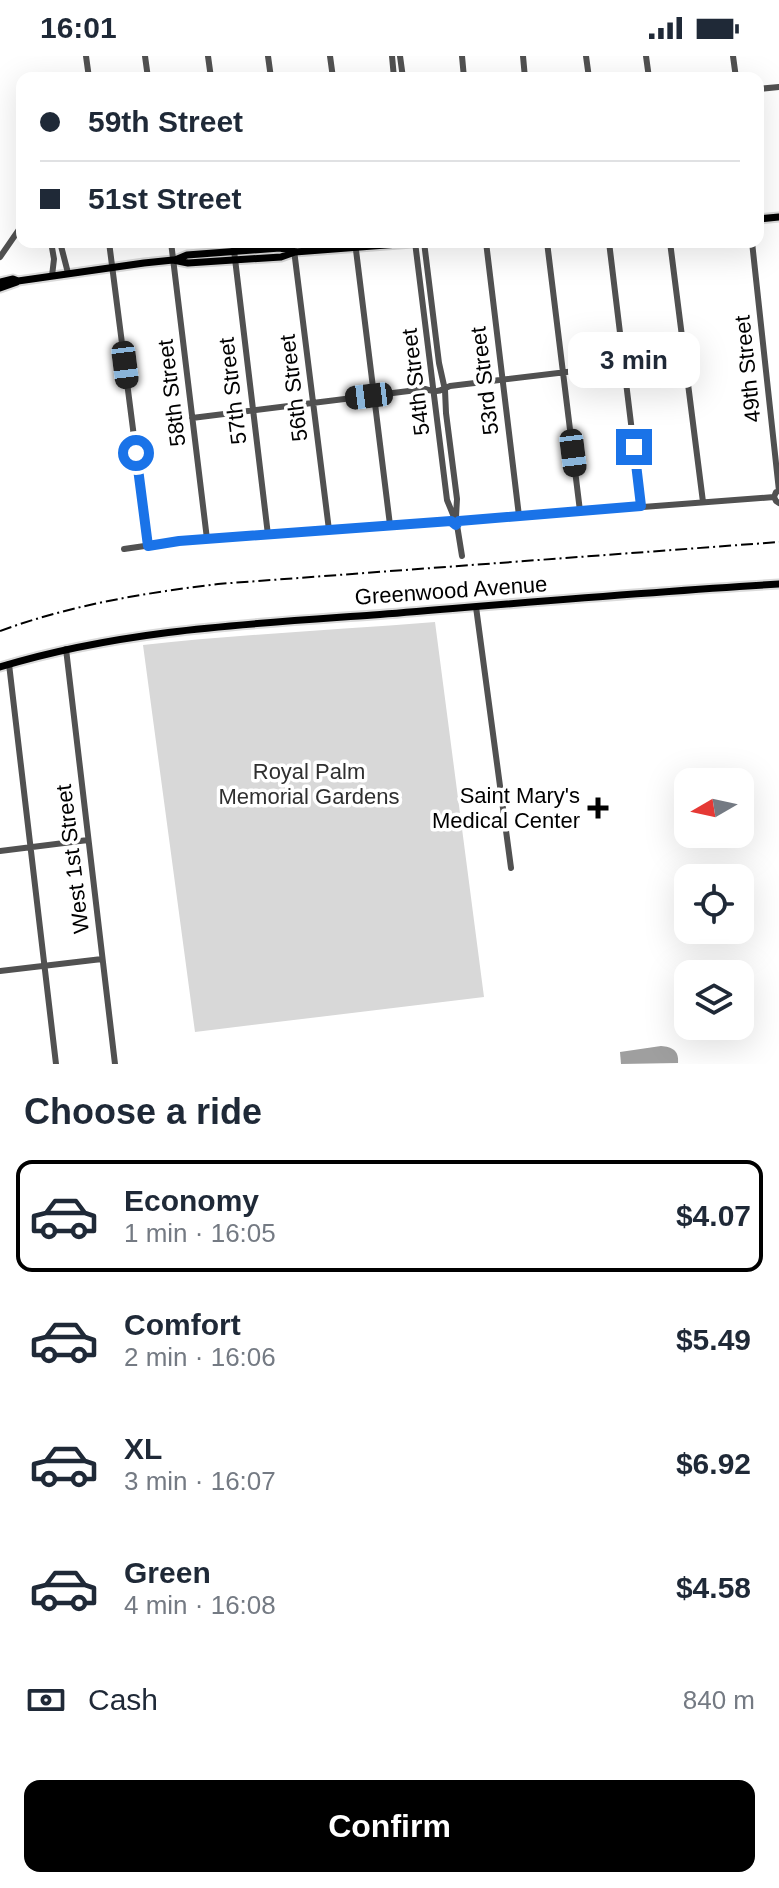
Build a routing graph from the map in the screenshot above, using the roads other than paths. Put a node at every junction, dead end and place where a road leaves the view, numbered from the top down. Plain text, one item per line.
1 (16, 236) edge
2 (52, 248) edge
3 (62, 248) edge
4 (110, 248) edge
5 (172, 248) edge
6 (294, 248) edge
7 (325, 248) edge
8 (356, 248) edge
9 (417, 248) edge
10 (425, 248) edge
11 (487, 248) edge
12 (548, 248) edge
13 (610, 248) edge
14 (671, 248) edge
15 (752, 248) edge
16 (234, 251) edge
17 (295, 252) junction
18 (0, 257) edge
19 (173, 260) junction
20 (113, 267) junction
21 (68, 273) junction
22 (52, 276) junction
23 (0, 285) edge
24 (684, 358) junction
25 (624, 365) junction
26 (563, 373) junction
27 (502, 380) junction
28 (445, 386) junction
29 (430, 388) junction
30 (374, 396) junction
31 (313, 403) junction
32 (252, 410) junction
33 (192, 418) junction
34 (777, 497) edge
35 (703, 502) junction
36 (641, 506) junction
37 (580, 511) junction
38 (519, 516) junction
39 (456, 520) junction
40 (390, 525) junction
41 (329, 530) junction
42 (268, 535) junction
43 (207, 539) junction
44 (148, 546) junction
45 (124, 549) dead end
46 (462, 556) dead end
47 (779, 584) edge
48 (476, 607) junction
49 (66, 649) junction
50 (9, 664) junction
51 (0, 667) edge
52 (88, 840) junction
53 (31, 847) junction
54 (0, 851) edge
55 (511, 868) dead end
56 (102, 959) junction
57 (44, 965) junction
58 (0, 971) edge
59 (56, 1064) edge
60 (115, 1064) edge

1 - 18 street
2 - 22 street
3 - 21 street
4 - 20 street
5 - 19 street, 58th Street
6 - 17 street, 56th Street
7 - 17 main road
8 - 30 street
9 - 29 street, 54th Street
10 - 28 street, 54th Street
11 - 27 street, 53rd Street
12 - 26 street
13 - 25 street
14 - 24 street
15 - 34 street, 49th Street
16 - 17 main road
16 - 19 main road
16 - 32 street, 57th Street
17 - 31 street, 56th Street
19 - 20 main road
19 - 33 street, 58th Street
20 - 21 main road
20 - 44 street
21 - 22 main road
22 - 23 main road
24 - 25 street
24 - 35 street
25 - 26 street
25 - 36 street
26 - 27 street
26 - 37 street
27 - 28 street
27 - 38 street, 53rd Street
28 - 29 street
28 - 39 street, 54th Street
29 - 30 street
29 - 39 street, 54th Street
30 - 31 street
30 - 40 street
31 - 32 street
31 - 41 street, 56th Street
32 - 33 street
32 - 42 street, 57th Street
33 - 43 street, 58th Street
34 - 35 street
35 - 36 street
36 - 37 street
37 - 38 street
38 - 39 street
39 - 40 street
39 - 46 street, 54th Street
40 - 41 street
41 - 42 street
42 - 43 street
43 - 44 street
44 - 45 street
47 - 48 main road, Greenwood Avenue
48 - 49 main road, Greenwood Avenue
48 - 55 street
49 - 50 main road, Greenwood Avenue
49 - 52 street, West 1st Street
50 - 51 main road, Greenwood Avenue
50 - 53 street
52 - 53 street
52 - 56 street, West 1st Street
53 - 54 street
53 - 57 street
56 - 57 street
56 - 60 street, West 1st Street
57 - 58 street
57 - 59 street

